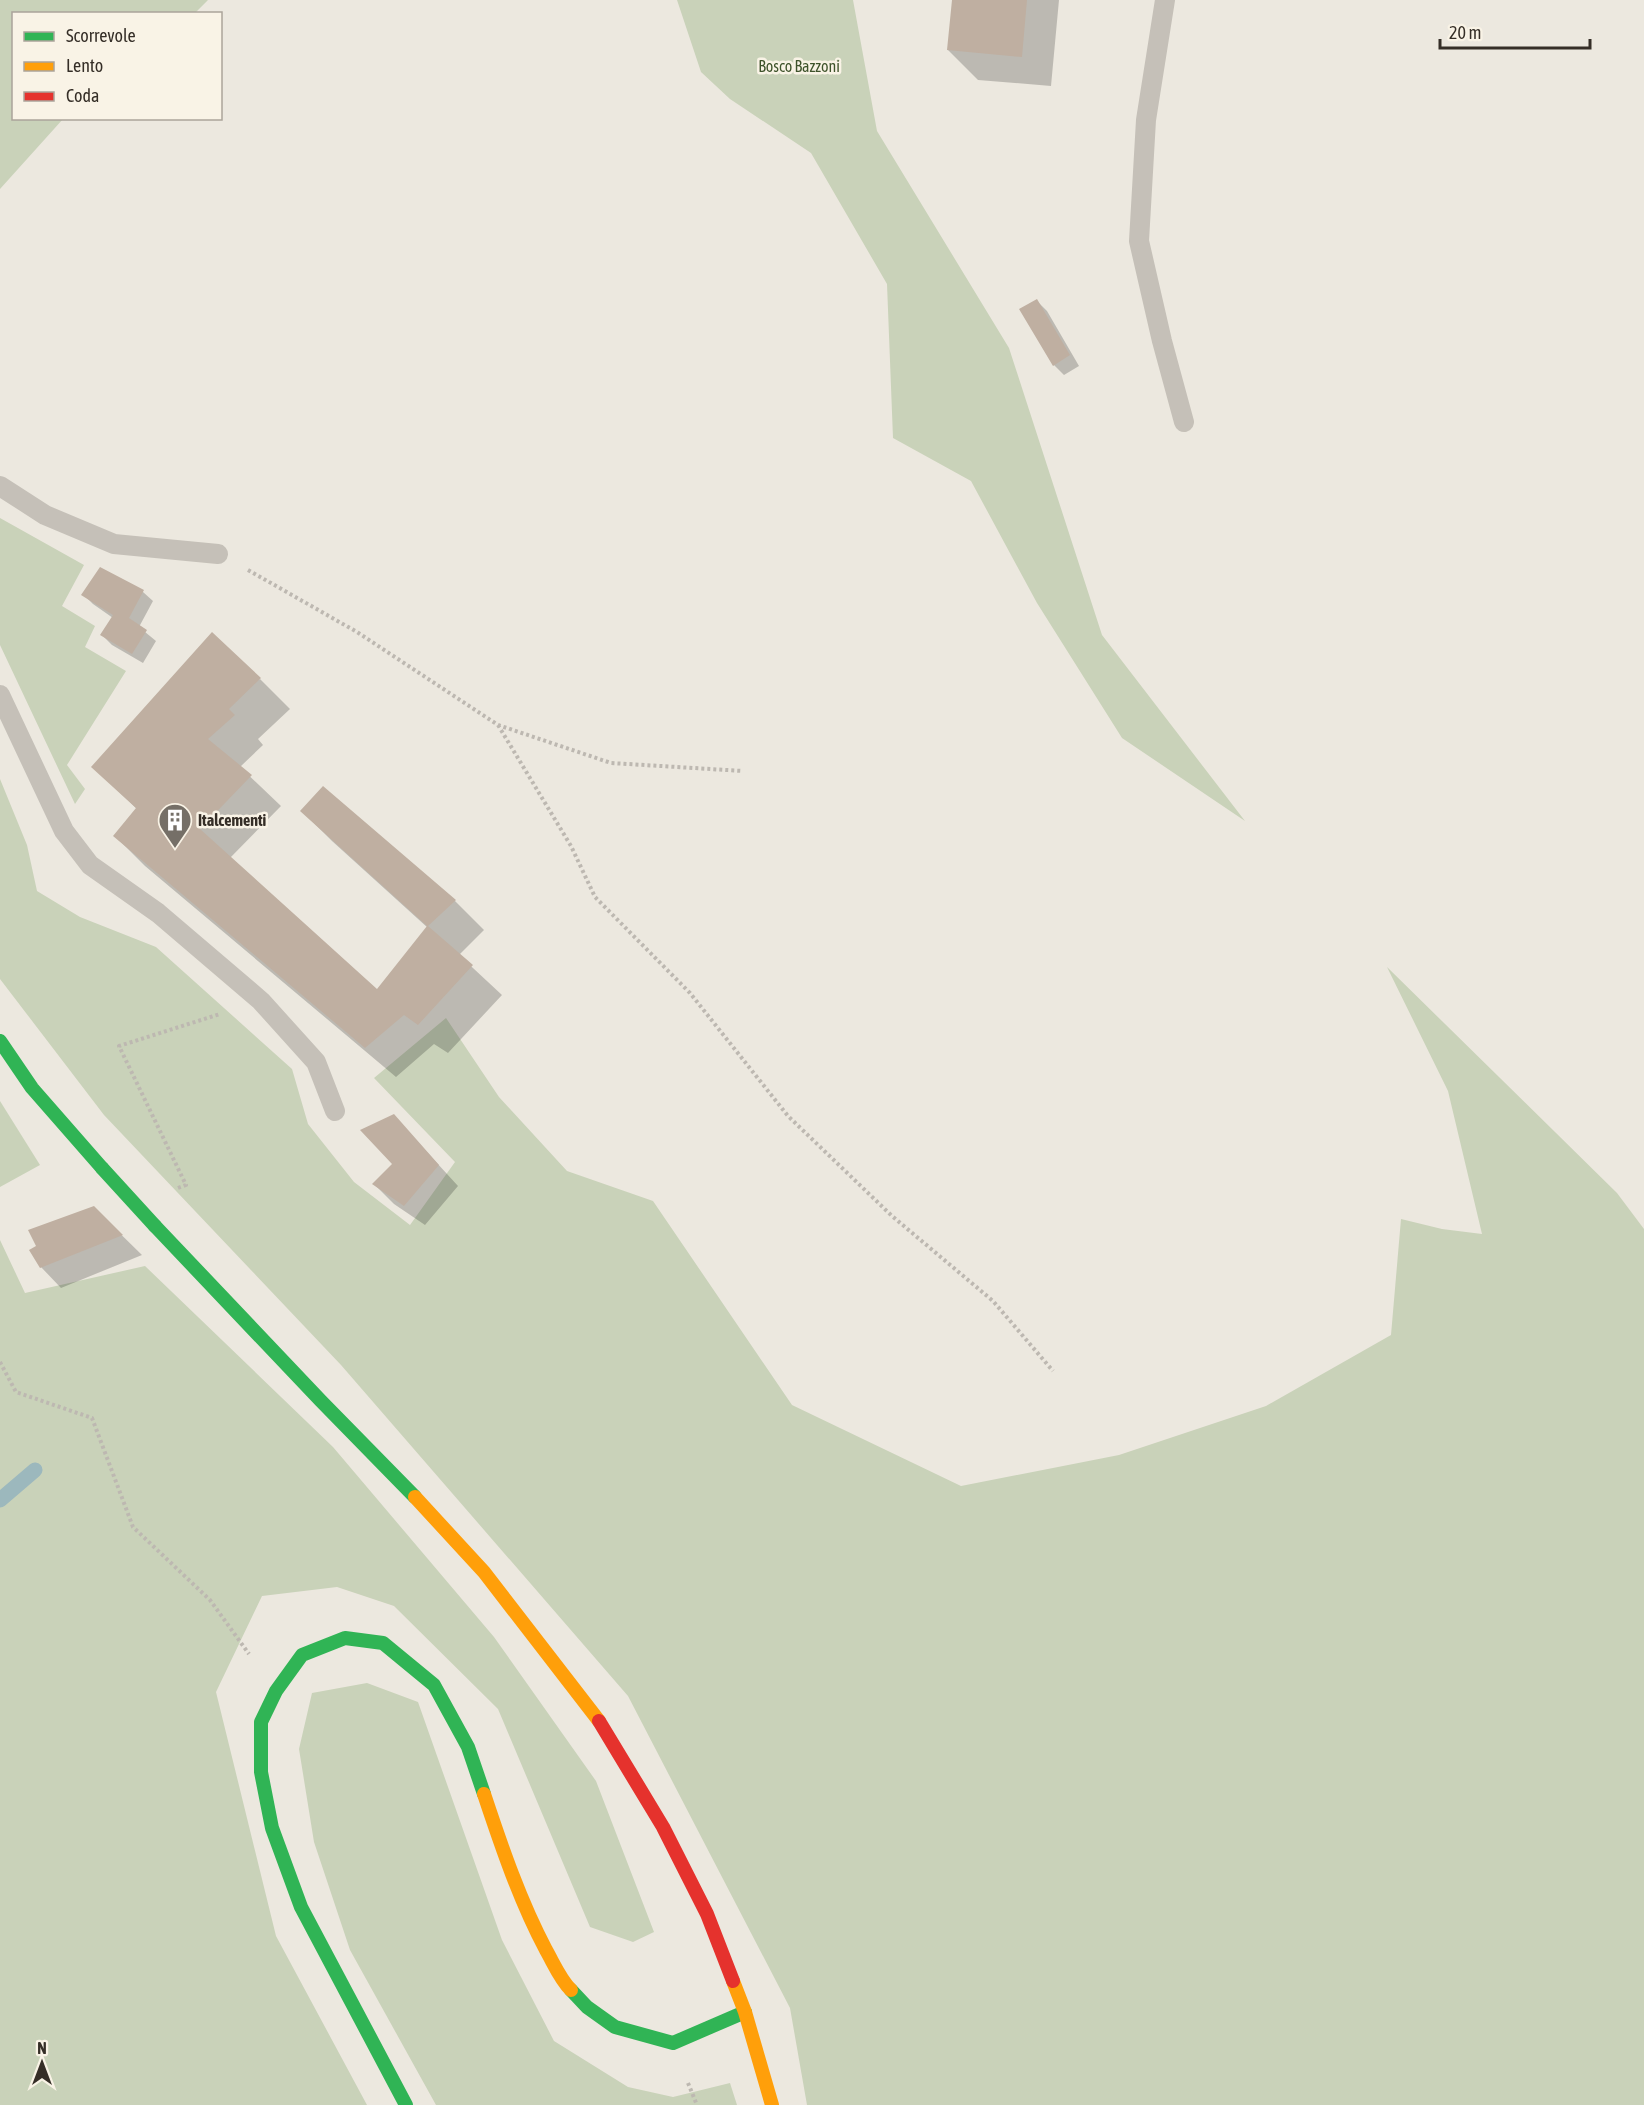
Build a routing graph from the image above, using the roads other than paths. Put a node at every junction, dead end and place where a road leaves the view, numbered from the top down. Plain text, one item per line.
1 (1165, 0) edge
2 (1184, 422) dead end
3 (0, 486) edge
4 (218, 554) road end
5 (0, 695) edge
6 (0, 1041) edge
7 (335, 1111) dead end
8 (745, 2012) junction
9 (406, 2105) edge
10 (772, 2105) edge

1 - 2 lane
3 - 4 lane
5 - 7 lane
6 - 8 main road, bridge
8 - 9 main road
8 - 10 main road

